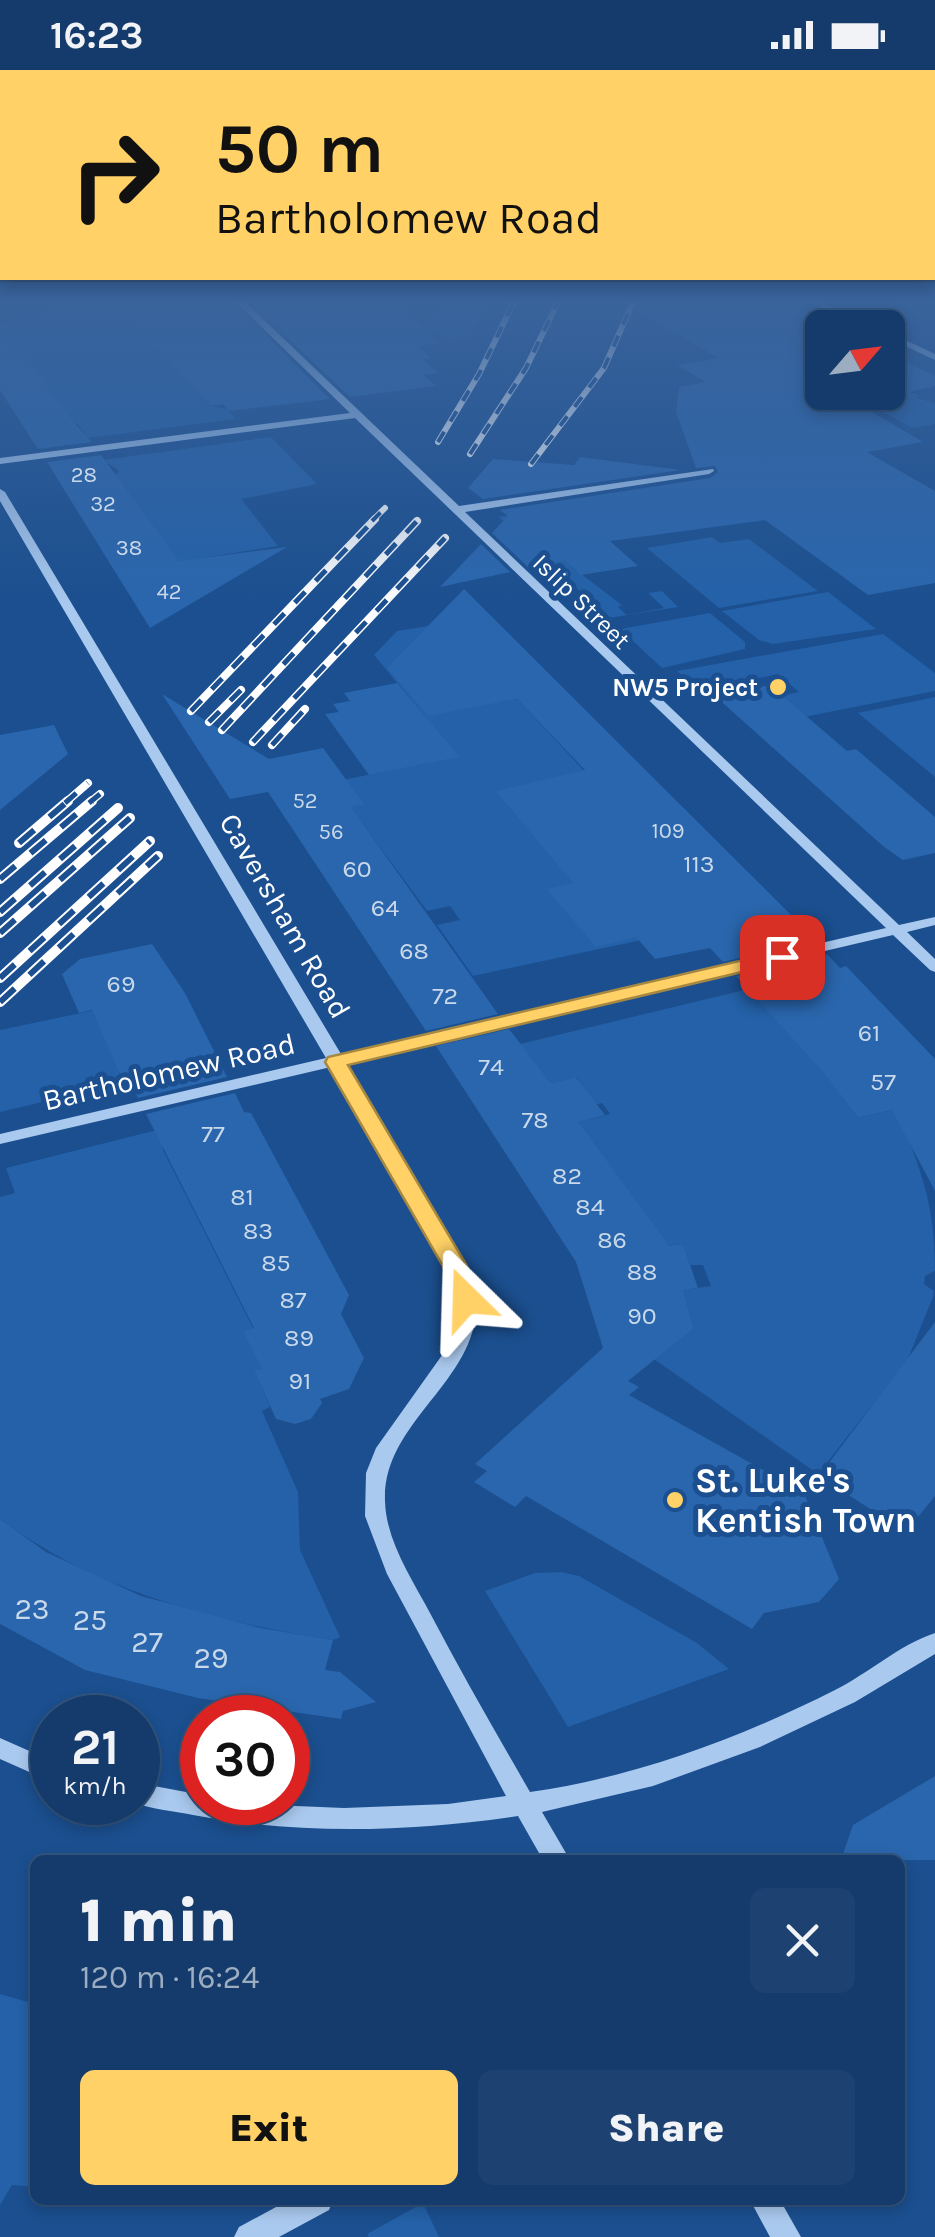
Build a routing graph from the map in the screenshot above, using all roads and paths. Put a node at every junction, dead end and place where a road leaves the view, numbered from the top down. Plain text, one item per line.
1 (342, 403) edge
2 (354, 415) junction
3 (0, 461) edge
4 (709, 471) dead end
5 (0, 492) edge
6 (454, 510) junction
7 (935, 921) edge
8 (896, 930) junction
9 (935, 967) edge
10 (336, 1062) junction
11 (0, 1140) edge
12 (935, 1642) edge
13 (0, 1748) edge
14 (30, 1762) edge
15 (160, 1799) edge
16 (524, 1804) junction
17 (554, 1855) edge
18 (310, 2205) edge
19 (767, 2205) edge
20 (249, 2237) edge
21 (786, 2237) edge

1 - 2 street, Islip Street
2 - 3 street
2 - 6 street, Islip Street
4 - 6 street
5 - 10 street, Caversham Road
6 - 8 street, Islip Street
7 - 8 street, Bartholomew Road
8 - 9 street, Islip Street
8 - 10 street, Bartholomew Road
10 - 11 street, Bartholomew Road
10 - 16 street, Caversham Road
12 - 16 street
13 - 14 street
15 - 16 street
16 - 17 street, Caversham Road
18 - 20 street
19 - 21 street

